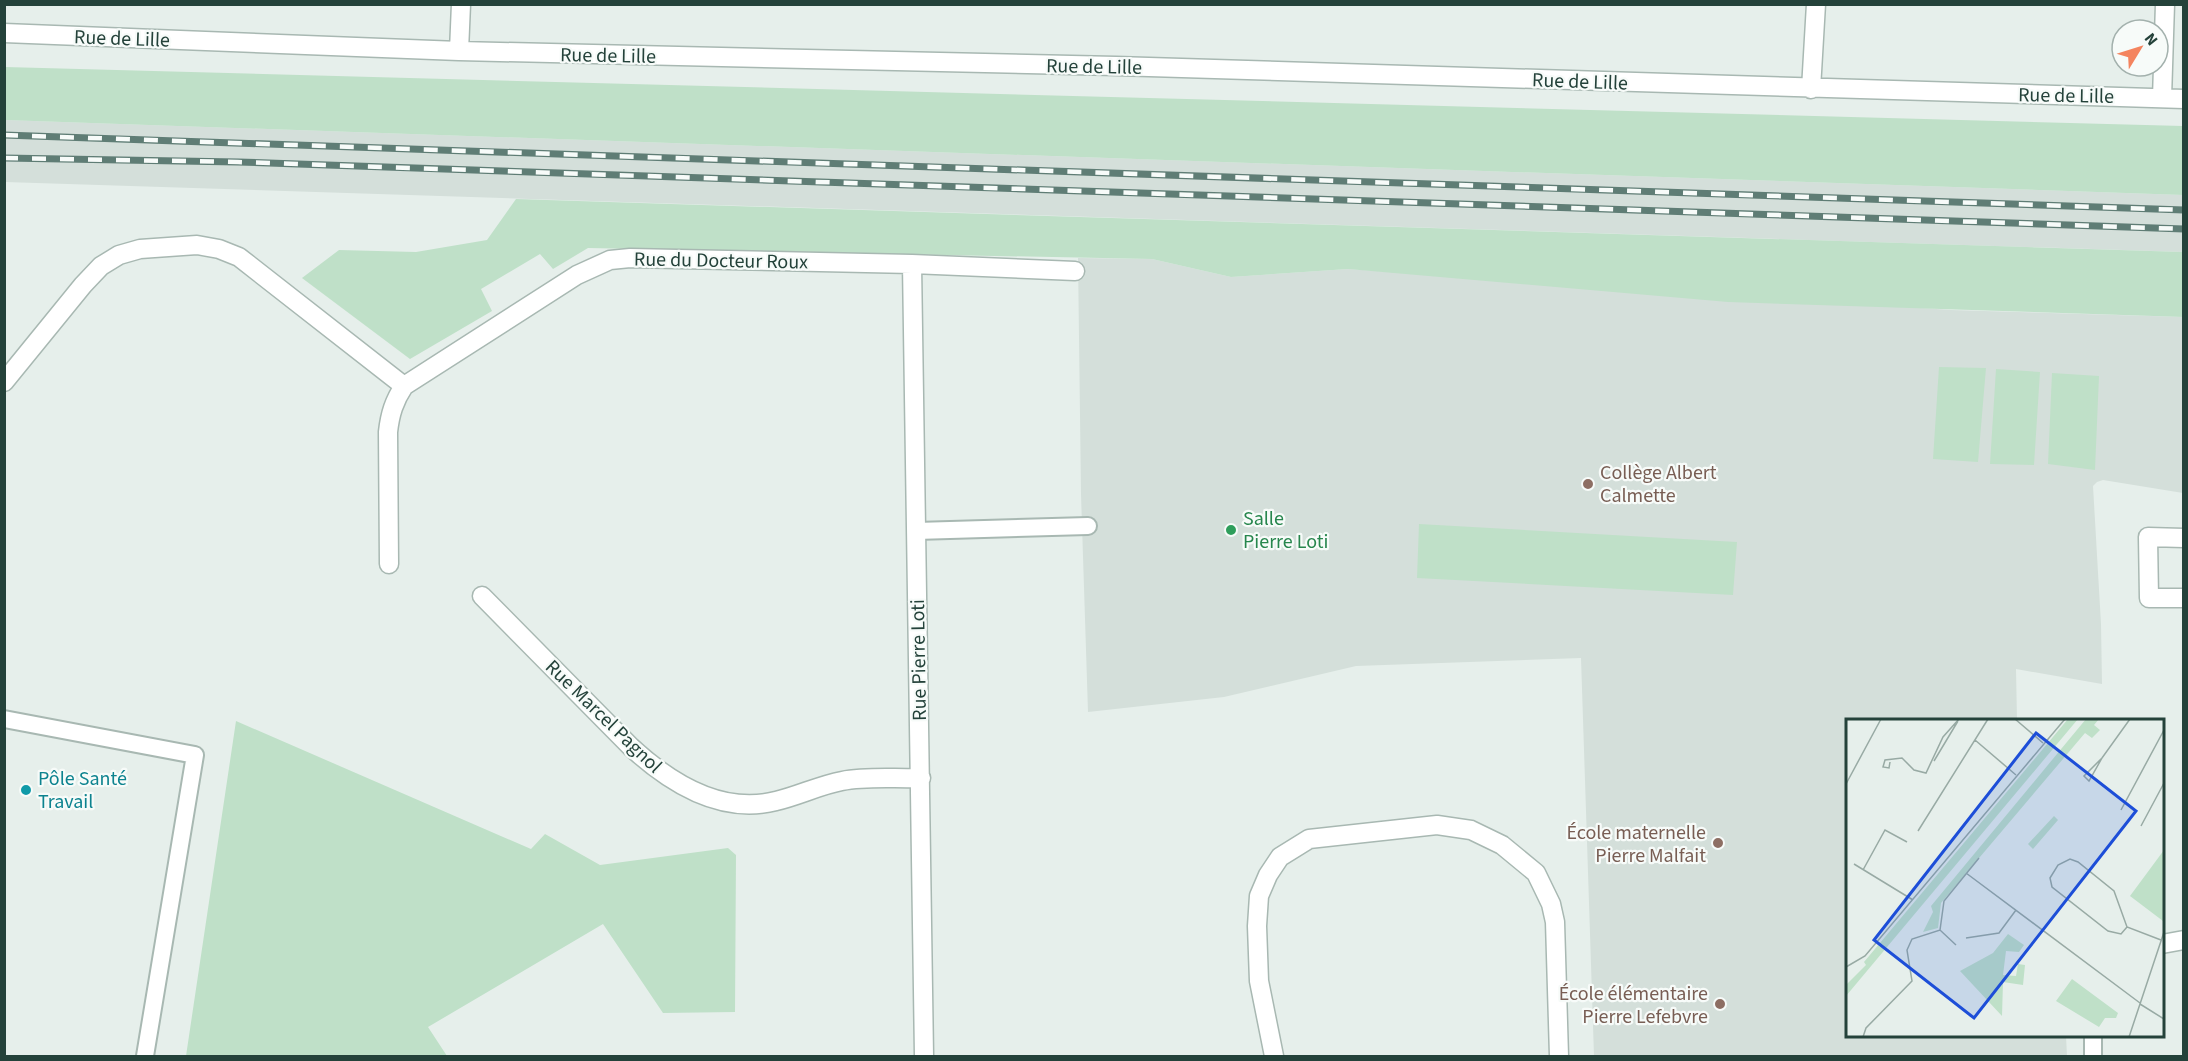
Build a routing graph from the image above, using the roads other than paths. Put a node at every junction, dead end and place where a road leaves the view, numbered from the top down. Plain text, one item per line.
1 (461, 4) edge
2 (1816, 4) edge
3 (2165, 4) edge
4 (4, 33) edge
5 (459, 51) junction
6 (1811, 89) junction
7 (2162, 98) junction
8 (2184, 99) edge
9 (912, 264) junction
10 (1075, 271) dead end
11 (4, 382) edge
12 (404, 386) junction
13 (1088, 526) dead end
14 (916, 531) junction
15 (2184, 538) edge
16 (388, 564) dead end
17 (482, 596) dead end
18 (2184, 598) edge
19 (4, 719) edge
20 (921, 778) junction
21 (2184, 940) edge
22 (2164, 944) edge
23 (2092, 1037) edge
24 (145, 1056) edge
25 (924, 1056) edge
26 (1274, 1056) edge
27 (1559, 1056) edge
28 (2093, 1056) edge

1 - 5 street
2 - 6 street
3 - 7 street
4 - 5 street, Rue de Lille
5 - 6 street, Rue de Lille
6 - 7 street, Rue de Lille
7 - 8 street, Rue de Lille
9 - 10 street, Rue du Docteur Roux
9 - 12 street, Rue du Docteur Roux
9 - 14 street, Rue Pierre Loti
11 - 12 street
12 - 16 street
13 - 14 lane
14 - 20 street, Rue Pierre Loti
15 - 18 street
17 - 20 street, Rue Marcel Pagnol
19 - 24 lane
20 - 25 street, Rue Pierre Loti
21 - 22 street
23 - 28 lane
26 - 27 street

